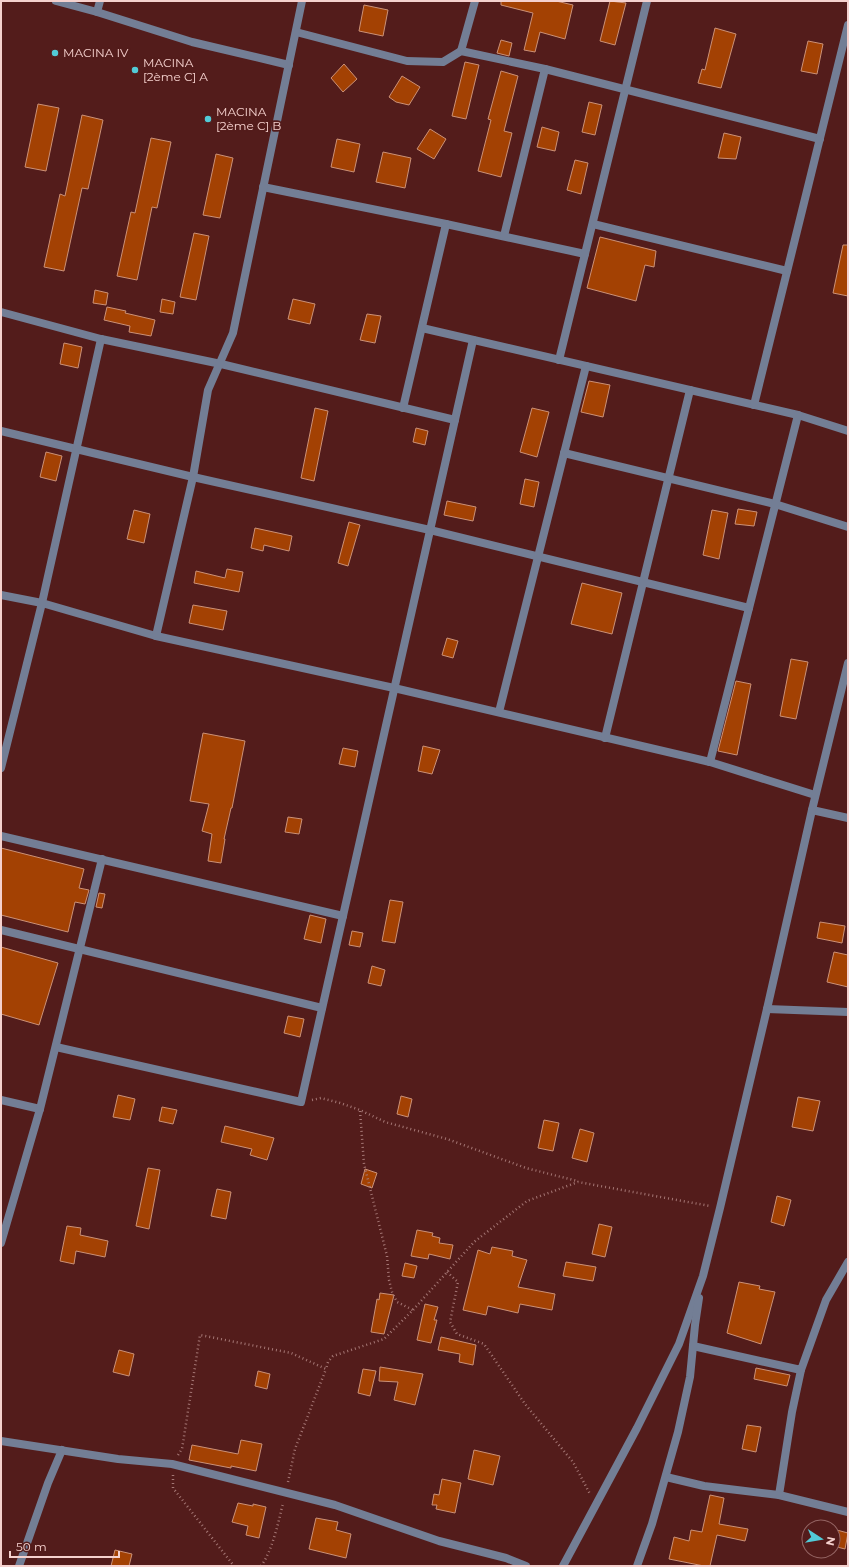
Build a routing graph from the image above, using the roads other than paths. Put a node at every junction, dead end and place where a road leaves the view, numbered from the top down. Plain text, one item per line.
1 (56, 1) edge
2 (100, 1) edge
3 (302, 1) edge
4 (475, 1) edge
5 (647, 1) edge
6 (97, 12) junction
7 (848, 25) edge
8 (296, 32) junction
9 (847, 34) edge
10 (461, 51) junction
11 (289, 65) junction
12 (545, 69) junction
13 (626, 90) junction
14 (820, 139) junction
15 (263, 187) junction
16 (446, 224) junction
17 (592, 224) junction
18 (504, 236) junction
19 (585, 254) junction
20 (787, 271) junction
21 (1, 312) edge
22 (422, 328) junction
23 (102, 339) junction
24 (473, 340) junction
25 (559, 360) junction
26 (221, 364) junction
27 (586, 366) junction
28 (690, 390) junction
29 (754, 405) junction
30 (403, 408) junction
31 (798, 415) junction
32 (455, 420) junction
33 (1, 431) edge
34 (848, 431) edge
35 (77, 449) junction
36 (564, 453) junction
37 (192, 477) junction
38 (668, 478) junction
39 (776, 504) junction
40 (848, 527) edge
41 (430, 530) junction
42 (538, 556) junction
43 (643, 582) junction
44 (1, 595) edge
45 (42, 603) junction
46 (750, 608) junction
47 (156, 636) junction
48 (848, 663) edge
49 (394, 688) junction
50 (499, 712) junction
51 (605, 738) junction
52 (710, 762) junction
53 (1, 768) edge
54 (815, 795) junction
55 (812, 810) junction
56 (848, 818) edge
57 (1, 836) edge
58 (102, 860) junction
59 (343, 916) junction
60 (1, 930) edge
61 (80, 949) junction
62 (322, 1008) junction
63 (767, 1009) junction
64 (848, 1012) edge
65 (56, 1047) junction
66 (1, 1100) edge
67 (40, 1109) junction
68 (1, 1243) edge
69 (848, 1262) edge
70 (703, 1276) junction
71 (693, 1346) junction
72 (801, 1370) junction
73 (1, 1441) edge
74 (62, 1450) junction
75 (666, 1477) junction
76 (780, 1495) junction
77 (848, 1512) edge
78 (18, 1566) edge
79 (526, 1566) edge
80 (563, 1566) edge
81 (637, 1566) edge

1 - 6 street
2 - 6 street
3 - 8 street
4 - 10 street
5 - 13 street
6 - 11 street
7 - 9 street
8 - 10 street
8 - 11 street
9 - 14 street
10 - 12 street
11 - 15 street
12 - 13 street
12 - 18 street
13 - 14 street
13 - 17 street
14 - 20 street
15 - 16 street
15 - 26 street
16 - 18 street
16 - 22 street
17 - 19 street
17 - 20 street
18 - 19 street
19 - 25 street
20 - 29 street
21 - 23 street
22 - 24 street
22 - 30 street
23 - 26 street
23 - 35 street
24 - 25 street
24 - 32 street
25 - 27 street
26 - 30 street
26 - 37 street
27 - 28 street
27 - 36 street
28 - 29 street
28 - 38 street
29 - 31 street
30 - 32 street
31 - 34 street
31 - 39 street
32 - 41 street
33 - 35 street
35 - 37 street
35 - 45 street
36 - 38 street
36 - 42 street
37 - 41 street
37 - 47 street
38 - 39 street
38 - 43 street
39 - 40 street
39 - 46 street
41 - 42 street
41 - 49 street
42 - 43 street
42 - 50 street
43 - 46 street
43 - 51 street
44 - 45 street
45 - 47 street
45 - 53 street
46 - 52 street
47 - 49 street
48 - 54 street
49 - 50 street
49 - 59 street
50 - 51 street
51 - 52 street
52 - 54 street
54 - 55 street
55 - 56 street
55 - 63 street
57 - 58 street
58 - 59 street
58 - 61 street
59 - 62 street
60 - 61 street
61 - 62 street
61 - 65 street
62 - 65 street
63 - 64 street
63 - 70 street
65 - 67 street
66 - 67 street
67 - 68 street
69 - 72 street
70 - 71 street
70 - 80 street
71 - 72 street
71 - 75 street
72 - 76 street
73 - 74 street
74 - 78 street
74 - 79 street
75 - 76 street
75 - 81 street
76 - 77 street

